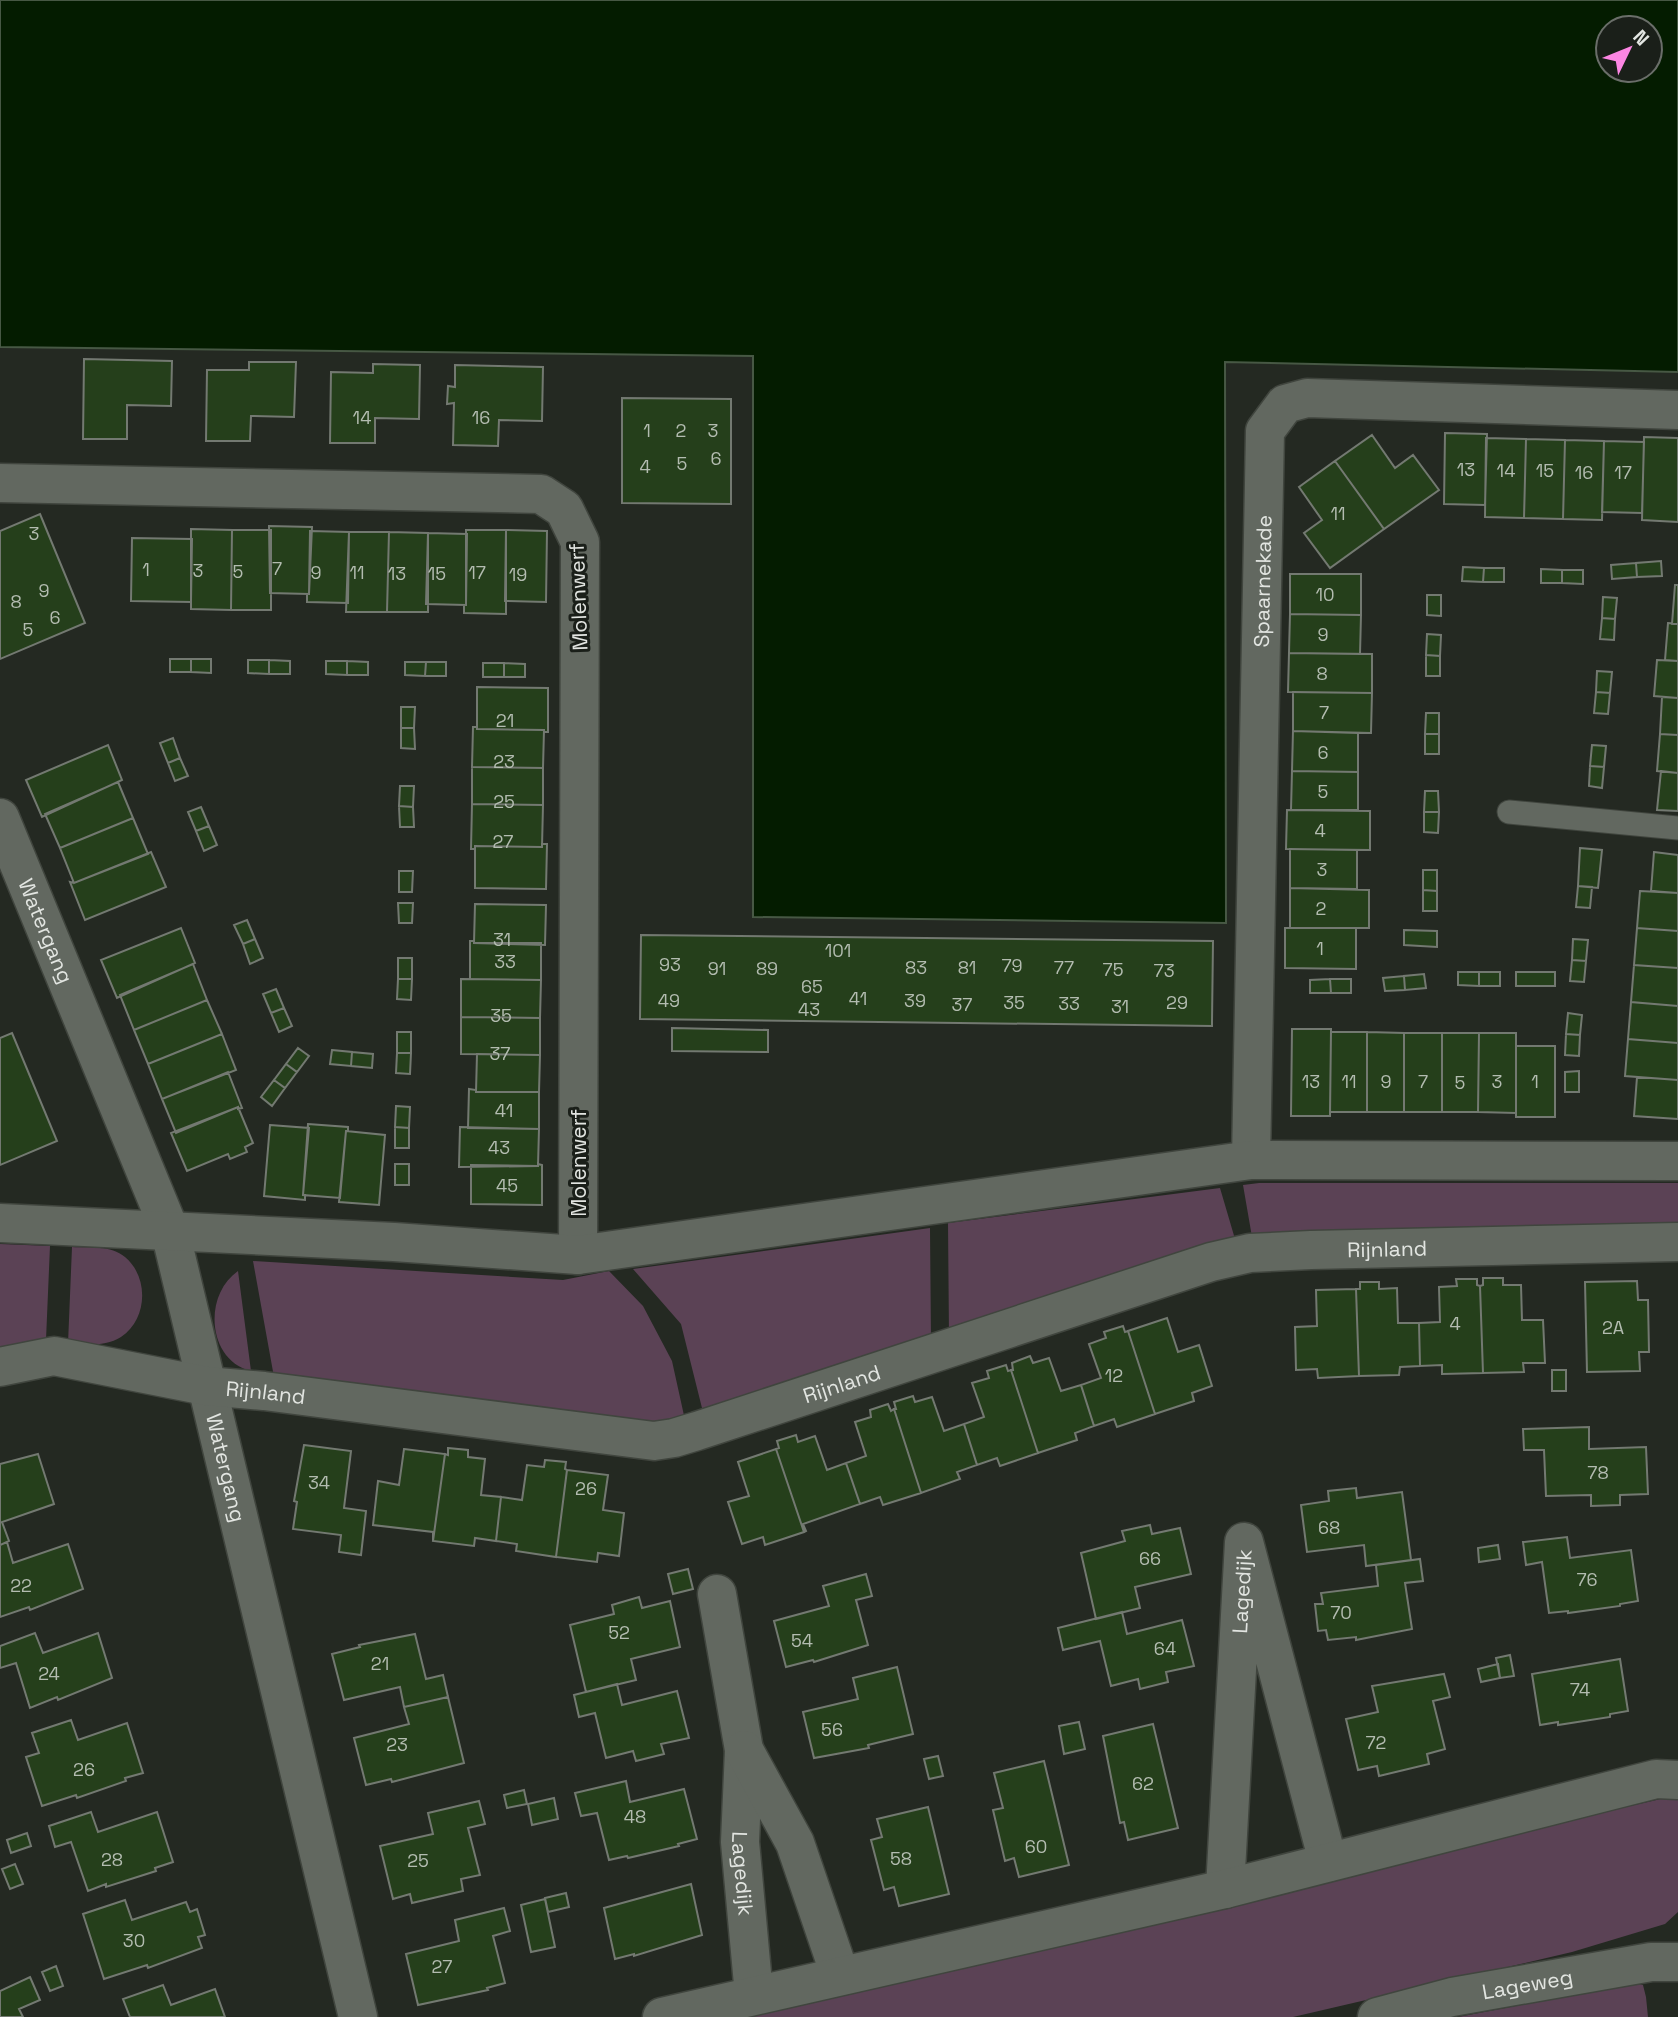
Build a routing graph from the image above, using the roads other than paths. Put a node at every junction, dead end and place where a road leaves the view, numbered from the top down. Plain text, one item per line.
1 (1678, 410) edge
2 (0, 483) edge
3 (1509, 812) dead end
4 (0, 818) edge
5 (1678, 828) edge
6 (1251, 1160) junction
7 (1678, 1161) edge
8 (0, 1223) edge
9 (170, 1231) junction
10 (1678, 1242) edge
11 (578, 1255) junction
12 (0, 1367) edge
13 (206, 1386) junction
14 (717, 1594) dead end
15 (744, 1750) junction
16 (1678, 1780) edge
17 (1328, 1862) junction
18 (1225, 1889) junction
19 (1678, 1962) edge
20 (840, 1975) junction
21 (754, 1995) junction
22 (358, 2017) edge
23 (662, 2017) edge
24 (1377, 2017) edge

1 - 6 street, Spaarnekade
2 - 11 street, Molenwerf
3 - 5 lane
4 - 9 street, Watergang
6 - 7 street
6 - 11 street
8 - 9 street
9 - 11 street
9 - 13 street, Watergang
10 - 13 street, Rijnland
12 - 13 street, Rijnland
13 - 22 street, Watergang
14 - 15 street, Lagedijk
15 - 20 street, Lagedijk
15 - 21 street, Lagedijk
16 - 17 street
17 - 18 street
17 - 18 street, Lagedijk
18 - 20 street
19 - 24 street, Lageweg
20 - 21 street
21 - 23 street

